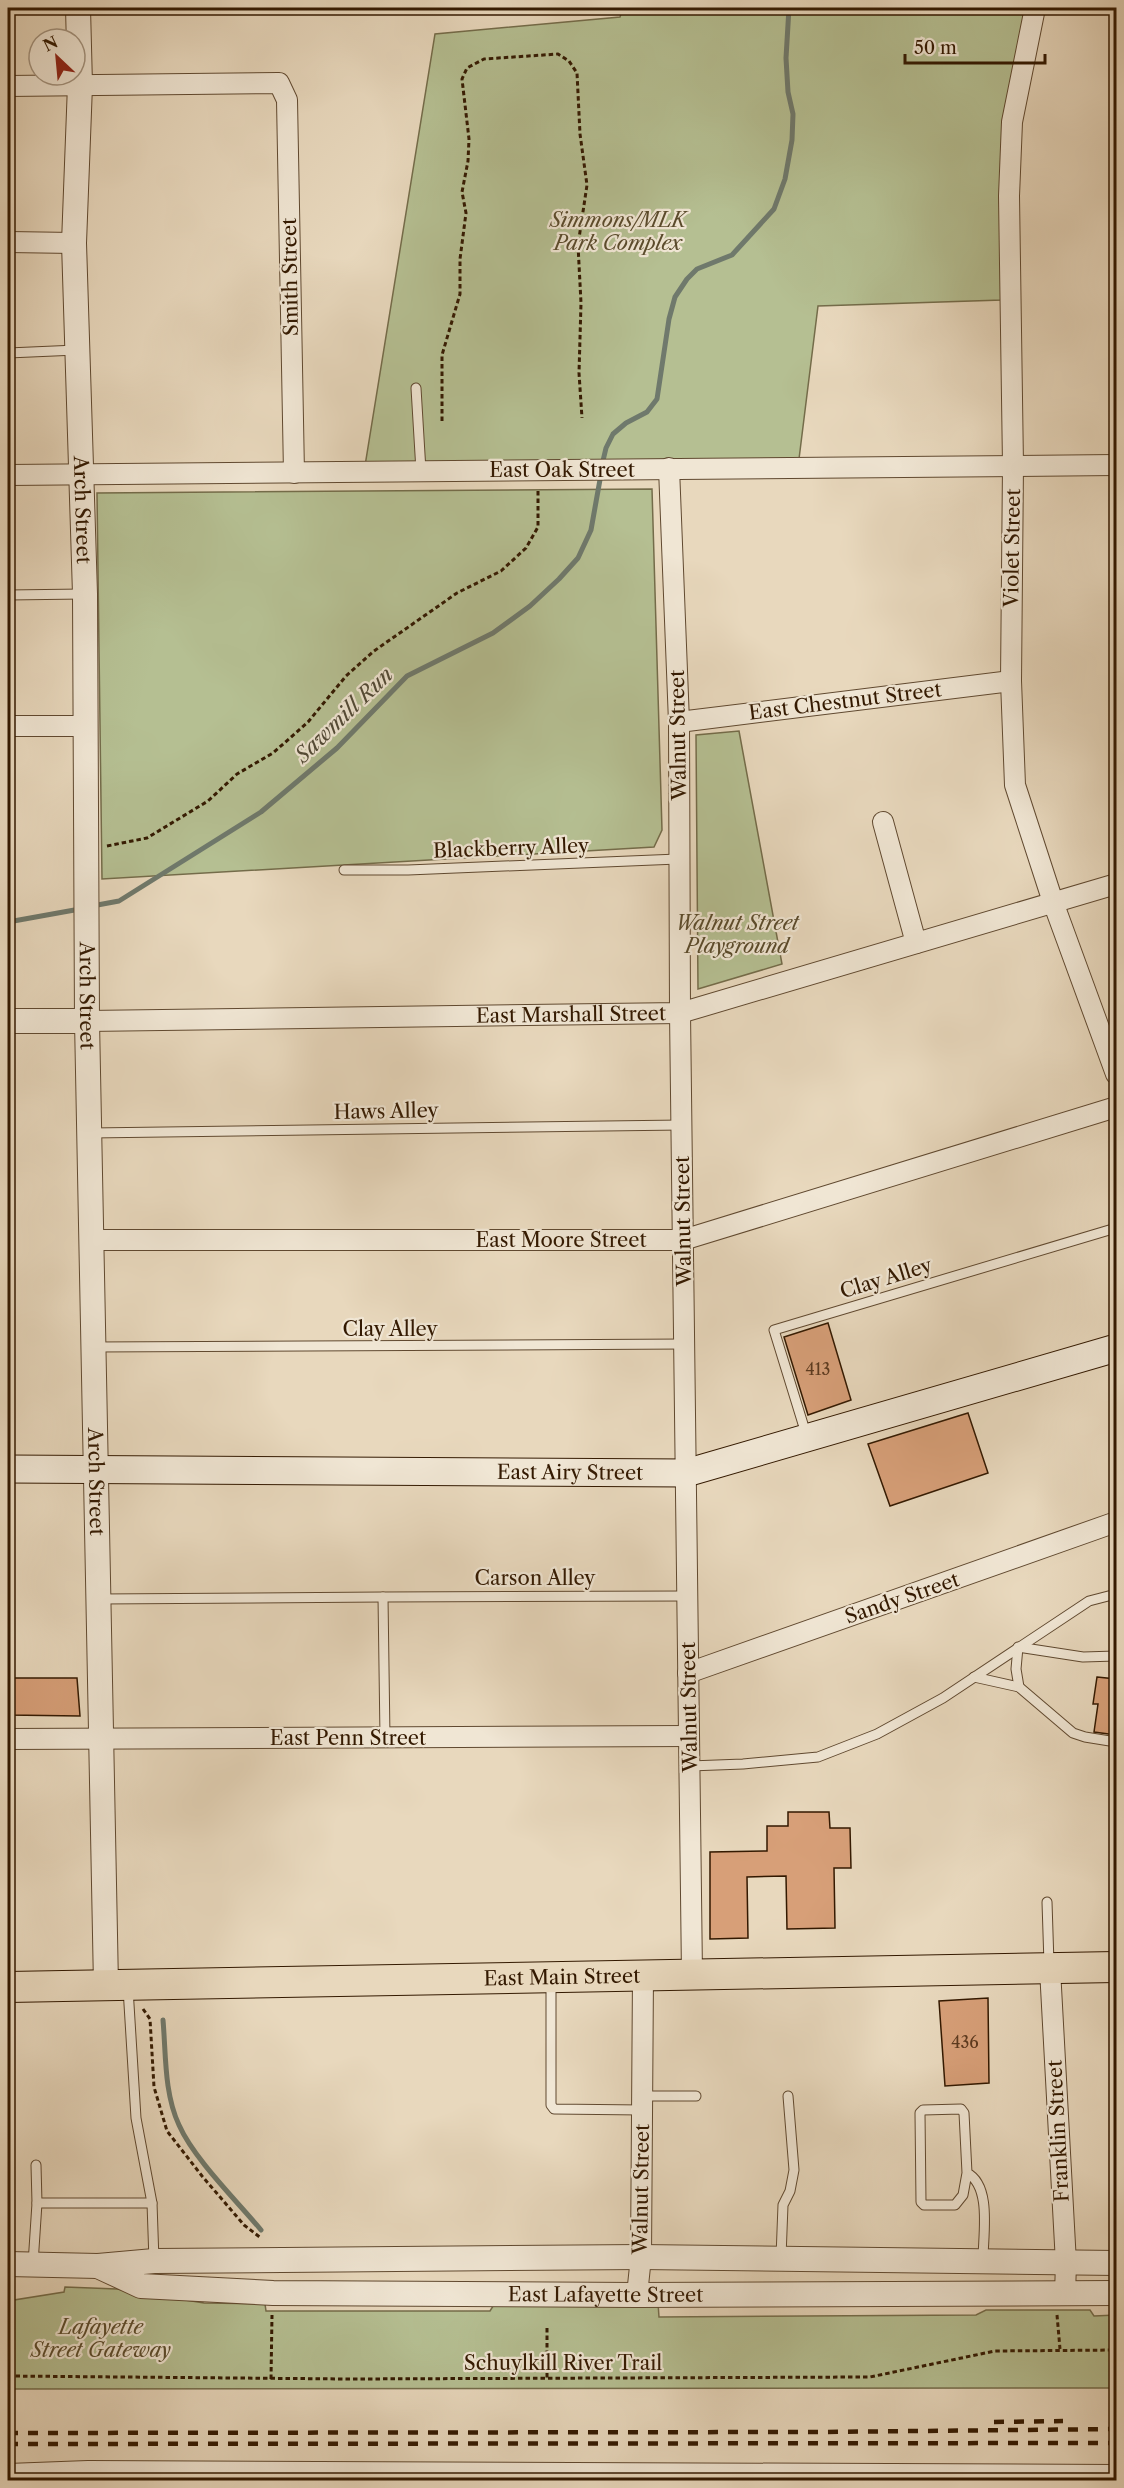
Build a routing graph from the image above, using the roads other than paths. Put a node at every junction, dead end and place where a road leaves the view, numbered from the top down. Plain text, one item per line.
1 (78, 8) edge
2 (1035, 8) edge
3 (78, 27) edge
4 (87, 85) edge
5 (8, 86) edge
6 (27, 86) edge
7 (80, 87) edge
8 (8, 242) edge
9 (74, 243) junction
10 (78, 350) junction
11 (8, 352) edge
12 (416, 388) dead end
13 (1013, 465) junction
14 (1116, 465) edge
15 (669, 468) junction
16 (421, 471) junction
17 (294, 473) junction
18 (81, 474) junction
19 (8, 475) edge
20 (85, 594) junction
21 (8, 595) edge
22 (1011, 681) junction
23 (679, 722) junction
24 (8, 726) edge
25 (85, 726) junction
26 (883, 822) dead end
27 (678, 859) junction
28 (344, 870) dead end
29 (1116, 884) edge
30 (1053, 902) junction
31 (916, 943) junction
32 (680, 1013) junction
33 (87, 1020) junction
34 (8, 1021) edge
35 (1116, 1074) edge
36 (1116, 1107) edge
37 (682, 1125) junction
38 (91, 1133) junction
39 (1116, 1228) edge
40 (93, 1240) junction
41 (683, 1240) junction
42 (686, 1344) junction
43 (94, 1347) junction
44 (1116, 1348) edge
45 (807, 1439) junction
46 (8, 1469) edge
47 (96, 1470) junction
48 (686, 1473) junction
49 (1116, 1522) edge
50 (1116, 1594) edge
51 (687, 1596) junction
52 (383, 1597) junction
53 (97, 1599) junction
54 (1018, 1647) junction
55 (1116, 1656) edge
56 (688, 1673) junction
57 (974, 1677) junction
58 (1019, 1687) junction
59 (689, 1736) junction
60 (385, 1738) junction
61 (8, 1739) edge
62 (102, 1740) junction
63 (1116, 1742) edge
64 (690, 1766) junction
65 (1047, 1902) dead end
66 (1116, 1967) edge
67 (1050, 1969) junction
68 (692, 1974) junction
69 (643, 1975) junction
70 (551, 1977) junction
71 (117, 1985) junction
72 (8, 1987) edge
73 (696, 2096) dead end
74 (788, 2096) dead end
75 (642, 2103) junction
76 (36, 2165) dead end
77 (967, 2173) junction
78 (37, 2203) junction
79 (152, 2203) junction
80 (641, 2257) junction
81 (781, 2259) junction
82 (154, 2261) junction
83 (983, 2262) junction
84 (1065, 2263) junction
85 (1116, 2263) edge
86 (8, 2264) edge
87 (33, 2265) junction
88 (98, 2266) junction
89 (1116, 2294) edge
90 (638, 2295) junction
91 (1061, 2301) junction
92 (1116, 2475) edge
93 (10, 2476) edge
94 (239, 2476) edge

1 - 3 street, Arch Street
2 - 13 street, Violet Street
4 - 17 street, Smith Street
5 - 6 street
7 - 9 street, Arch Street
8 - 9 street
9 - 10 street, Arch Street
10 - 11 lane
10 - 18 street, Arch Street
12 - 16 lane
13 - 14 street, East Oak Street
13 - 15 street, East Oak Street
13 - 22 street, Violet Street
15 - 16 street, East Oak Street
15 - 23 street, Walnut Street
16 - 17 street, East Oak Street
17 - 18 street, East Oak Street
18 - 19 street, East Oak Street
18 - 20 street, Arch Street
20 - 21 lane
20 - 25 street, Arch Street
22 - 23 street, East Chestnut Street
22 - 30 street, Violet Street
23 - 27 street, Walnut Street
24 - 25 street
25 - 33 street, Arch Street
26 - 31 street
27 - 28 lane, Blackberry Alley
27 - 32 street, Walnut Street
29 - 30 street, East Marshall Street
30 - 31 street, East Marshall Street
30 - 35 street, Violet Street
31 - 32 street, East Marshall Street
32 - 33 street, East Marshall Street
32 - 37 street, Walnut Street
33 - 34 street, East Marshall Street
33 - 38 street, Arch Street
36 - 41 street, East Moore Street
37 - 38 lane, Haws Alley
37 - 41 street, Walnut Street
38 - 40 street, Arch Street
39 - 45 lane, Clay Alley
40 - 41 street, East Moore Street
40 - 43 street, Arch Street
41 - 42 street, Walnut Street
42 - 43 lane, Clay Alley
42 - 48 street, Walnut Street
43 - 47 street, Arch Street
44 - 45 main road, East Airy Street
45 - 48 main road, East Airy Street
46 - 47 main road, East Airy Street
47 - 48 main road, East Airy Street
47 - 53 street, Arch Street
48 - 51 street, Walnut Street
49 - 56 street, Sandy Street
50 - 54 lane
51 - 52 lane, Carson Alley
51 - 56 street, Walnut Street
52 - 53 lane, Carson Alley
52 - 60 lane
53 - 62 street, Arch Street
54 - 55 lane
54 - 57 lane
54 - 58 lane
56 - 59 street, Walnut Street
57 - 58 lane
57 - 64 lane
58 - 63 lane
59 - 60 street, East Penn Street
59 - 64 street, Walnut Street
60 - 62 street, East Penn Street
61 - 62 street, East Penn Street
62 - 71 street, Arch Street
64 - 68 street, Walnut Street
65 - 67 lane
66 - 67 main road, East Main Street
67 - 68 main road, East Main Street
67 - 84 street, Franklin Street
68 - 69 main road, East Main Street
69 - 70 main road, East Main Street
69 - 75 street, Walnut Street
70 - 71 main road, East Main Street
70 - 75 lane
71 - 72 main road, East Main Street
71 - 79 lane
73 - 75 lane
74 - 81 lane
75 - 80 street, Walnut Street
76 - 78 lane
77 - 77 lane
77 - 83 lane
78 - 79 lane
78 - 87 lane
79 - 82 lane
80 - 81 street, East Lafayette Street
80 - 82 street, East Lafayette Street
80 - 90 street, Walnut Street
81 - 83 street, East Lafayette Street
82 - 88 street, East Lafayette Street
83 - 84 street, East Lafayette Street
84 - 85 street, East Lafayette Street
84 - 91 street, Franklin Street
86 - 87 street, East Lafayette Street
87 - 88 street, East Lafayette Street
88 - 90 street, East Lafayette Street
89 - 91 street, East Lafayette Street
90 - 91 street, East Lafayette Street
92 - 94 street
93 - 94 street

